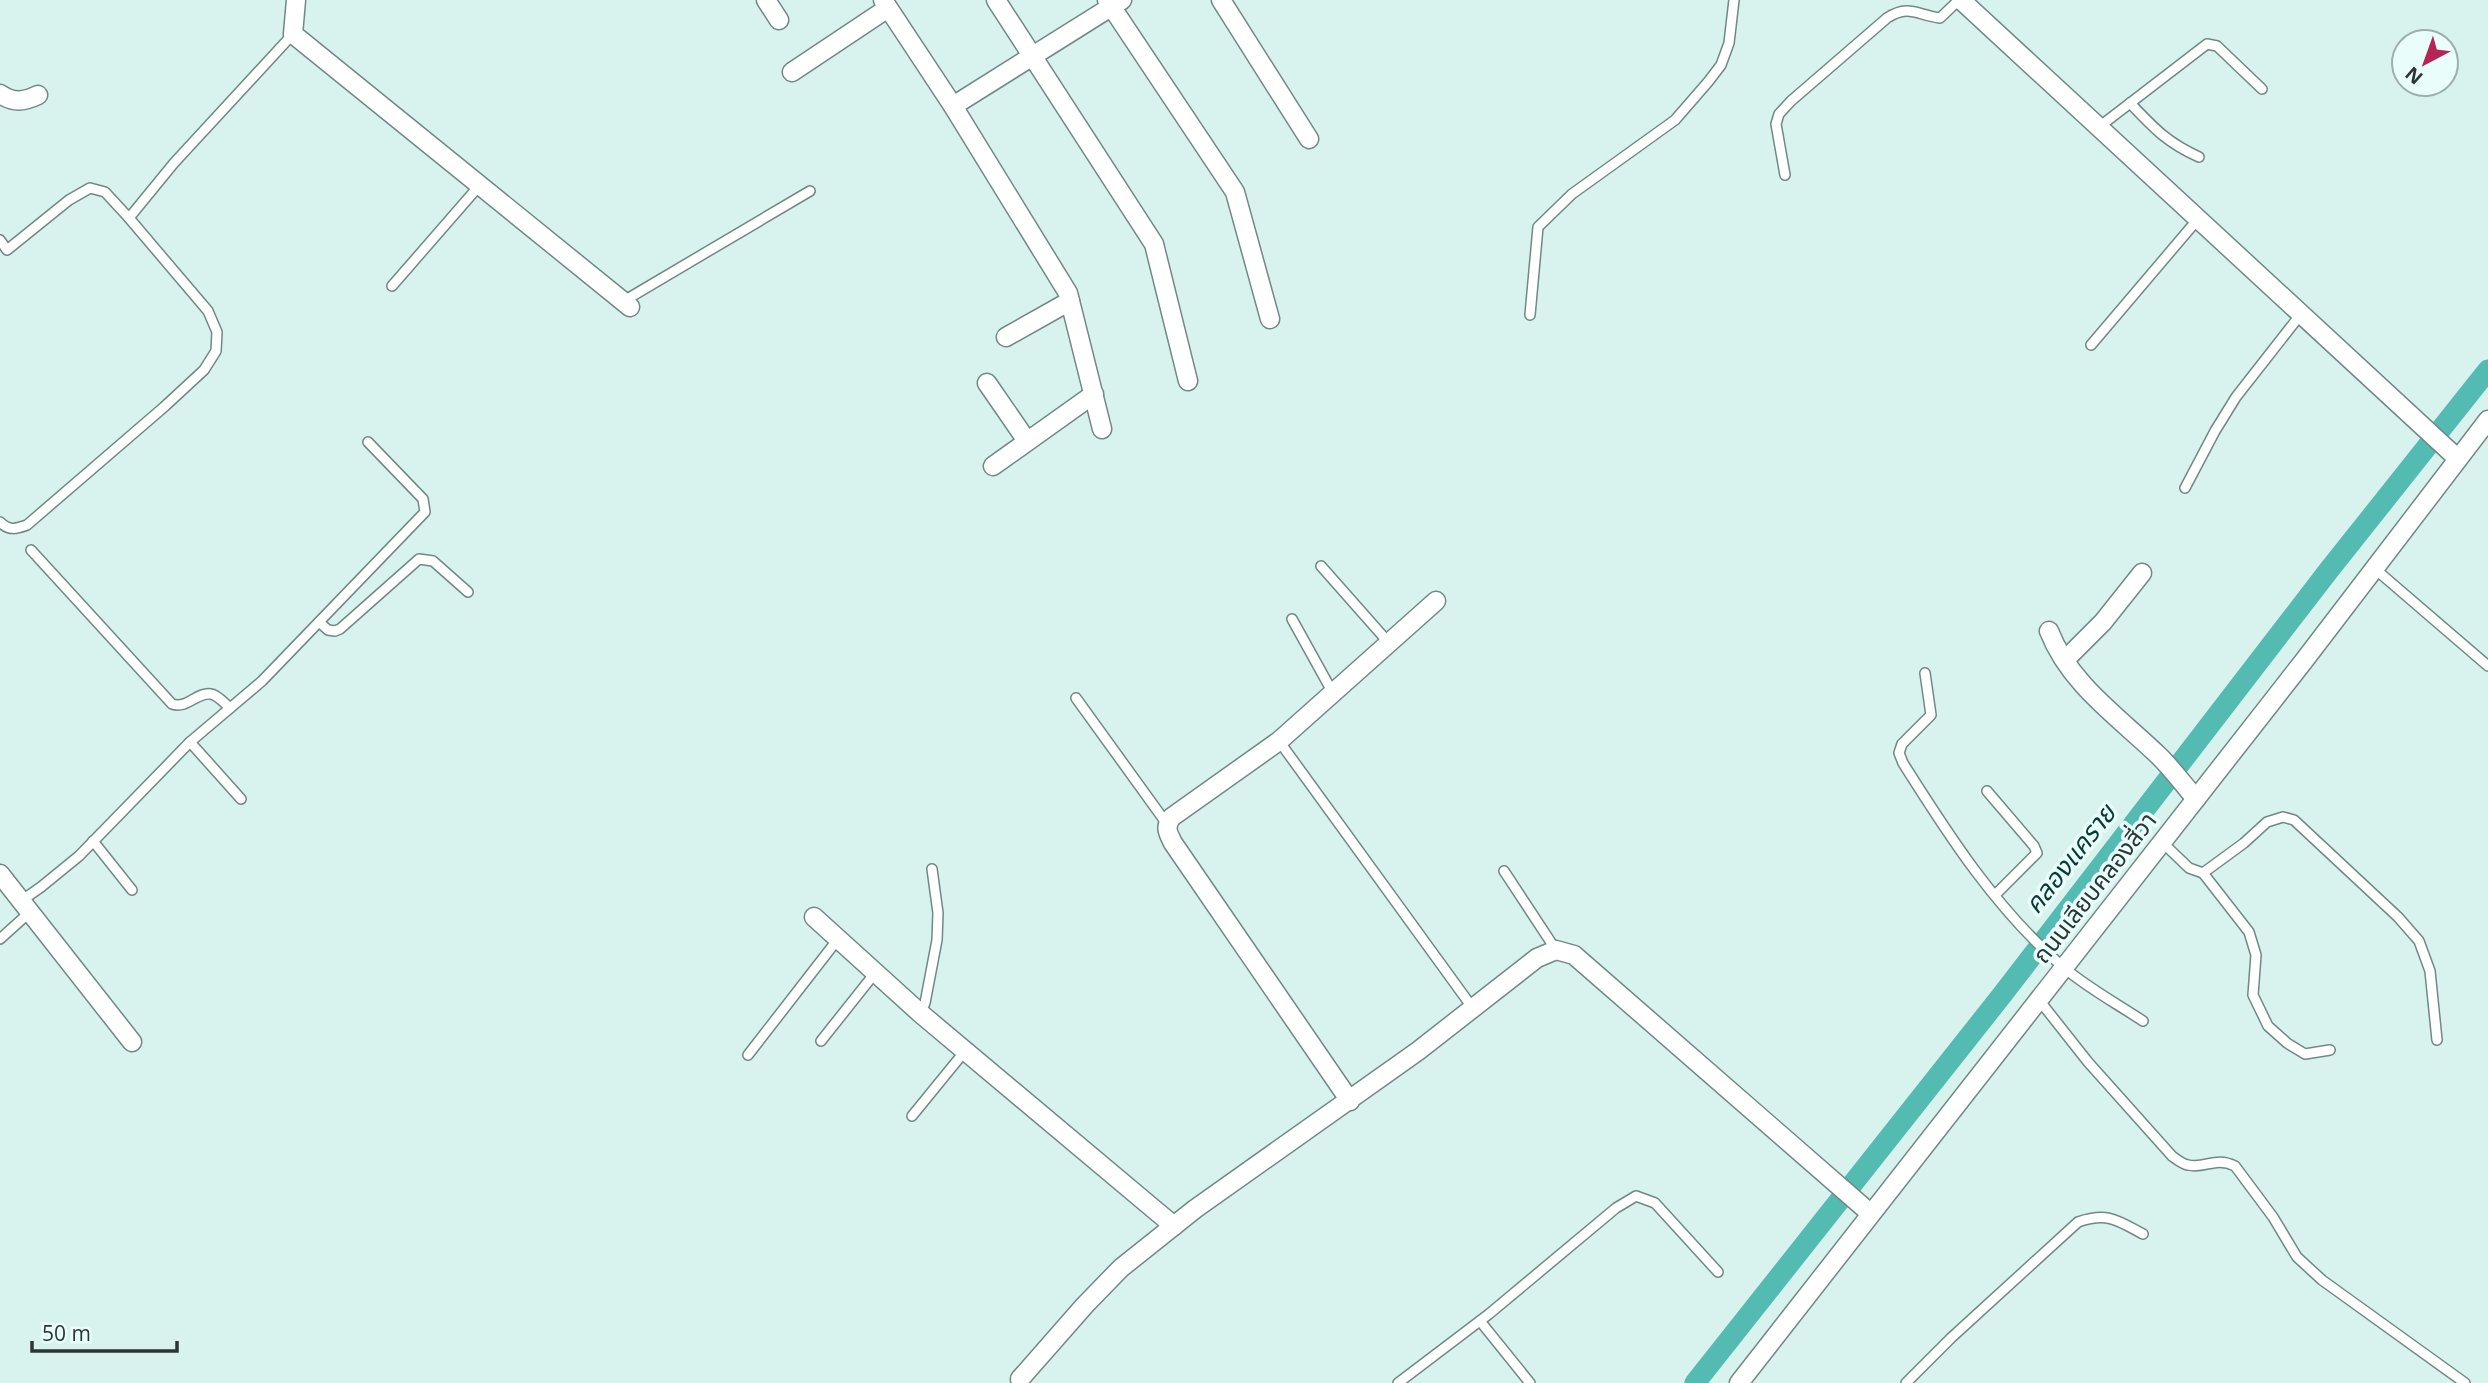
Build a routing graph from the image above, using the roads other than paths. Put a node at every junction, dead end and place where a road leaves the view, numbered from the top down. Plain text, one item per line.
1 (296, 0) edge
2 (766, 0) edge
3 (996, 0) edge
4 (1221, 0) edge
5 (1734, 0) edge
6 (1960, 0) edge
7 (1114, 2) edge
8 (886, 4) edge
9 (779, 20) dead end
10 (293, 34) junction
11 (1033, 56) junction
12 (792, 72) dead end
13 (2262, 89) dead end
14 (0, 94) edge
15 (37, 95) dead end
16 (2130, 103) junction
17 (953, 106) junction
18 (2099, 127) junction
19 (1309, 139) dead end
20 (2199, 157) dead end
21 (1785, 175) dead end
22 (479, 186) junction
23 (810, 191) dead end
24 (129, 218) junction
25 (2198, 219) junction
26 (0, 240) edge
27 (4, 253) edge
28 (393, 286) dead end
29 (1070, 301) junction
30 (626, 304) joint
31 (2301, 314) junction
32 (1531, 315) dead end
33 (1270, 319) dead end
34 (1006, 337) dead end
35 (2091, 345) dead end
36 (1188, 381) dead end
37 (987, 383) dead end
38 (1094, 394) junction
39 (2488, 420) edge
40 (1102, 429) dead end
41 (1027, 441) junction
42 (368, 442) dead end
43 (2457, 458) junction
44 (993, 466) dead end
45 (2185, 488) dead end
46 (0, 522) edge
47 (31, 550) dead end
48 (1321, 566) dead end
49 (2374, 568) junction
50 (2142, 573) dead end
51 (468, 592) dead end
52 (1436, 601) dead end
53 (1292, 619) dead end
54 (319, 622) junction
55 (2049, 631) dead end
56 (1389, 643) junction
57 (2065, 660) junction
58 (2488, 666) edge
59 (1925, 673) dead end
60 (1333, 693) junction
61 (1076, 698) dead end
62 (230, 708) junction
63 (1279, 741) junction
64 (190, 742) junction
65 (1987, 791) dead end
66 (242, 799) dead end
67 (2196, 799) junction
68 (1167, 824) junction
69 (93, 841) junction
70 (2162, 842) junction
71 (932, 869) dead end
72 (1504, 871) dead end
73 (2203, 873) junction
74 (0, 874) edge
75 (132, 890) dead end
76 (1994, 895) junction
77 (25, 906) junction
78 (814, 917) dead end
79 (0, 939) edge
80 (838, 939) junction
81 (1556, 950) junction
82 (2063, 967) junction
83 (876, 973) junction
84 (2039, 1000) junction
85 (1472, 1007) junction
86 (920, 1013) junction
87 (2143, 1021) dead end
88 (2437, 1040) dead end
89 (821, 1041) dead end
90 (132, 1042) dead end
91 (2330, 1050) dead end
92 (965, 1051) junction
93 (748, 1055) dead end
94 (1350, 1101) junction
95 (912, 1116) dead end
96 (1870, 1213) junction
97 (1174, 1226) junction
98 (2143, 1234) dead end
99 (1718, 1272) dead end
100 (1480, 1321) junction
101 (1020, 1379) dead end
102 (1398, 1383) edge
103 (1530, 1383) edge
104 (1739, 1383) edge
105 (1906, 1383) edge
106 (2465, 1383) edge

1 - 10 street
2 - 9 street
3 - 11 street
4 - 19 street
5 - 32 lane
6 - 18 street
6 - 21 lane
7 - 11 street
7 - 33 street
8 - 12 street
8 - 17 street
10 - 22 street
10 - 24 lane
11 - 17 street
11 - 36 street
13 - 16 lane
14 - 15 street
16 - 18 lane
16 - 20 lane
17 - 29 street
18 - 25 street
22 - 28 lane
22 - 30 street
23 - 30 lane
24 - 27 lane
24 - 46 lane
25 - 31 street
25 - 35 lane
26 - 27 lane
29 - 34 street
29 - 38 street
31 - 43 street
31 - 45 lane
37 - 41 street
38 - 40 street
38 - 41 street
39 - 43 street, ถนนเลียบคลองสี่วา
41 - 44 street
42 - 54 lane
43 - 49 street, ถนนเลียบคลองสี่วา
47 - 62 lane
48 - 56 lane
49 - 58 lane
49 - 67 street, ถนนเลียบคลองสี่วา
50 - 57 street
51 - 54 lane
52 - 56 street
53 - 60 lane
54 - 62 lane
55 - 57 street
56 - 60 street
57 - 67 street
59 - 76 lane
60 - 63 street
61 - 68 lane
62 - 64 lane
63 - 68 street
63 - 85 lane
64 - 66 lane
64 - 69 lane
65 - 76 lane
67 - 70 street, ถนนเลียบคลองสี่วา
68 - 94 street
69 - 75 lane
69 - 77 lane
70 - 73 lane
70 - 82 street, ถนนเลียบคลองสี่วา
71 - 86 lane
72 - 81 lane
73 - 88 lane
73 - 91 lane
74 - 77 street
76 - 82 lane
77 - 79 lane
77 - 90 street
78 - 80 street
80 - 83 street
80 - 93 lane
81 - 85 street
81 - 96 street
82 - 84 street, ถนนเลียบคลองสี่วา
82 - 87 lane
83 - 86 street
83 - 89 lane
84 - 96 street, ถนนเลียบคลองสี่วา
84 - 106 lane
85 - 94 street
86 - 92 street
92 - 95 lane
92 - 97 street
94 - 97 street
96 - 104 street, ถนนเลียบคลองสี่วา
97 - 101 street
98 - 105 lane
99 - 100 lane
100 - 102 lane
100 - 103 lane

